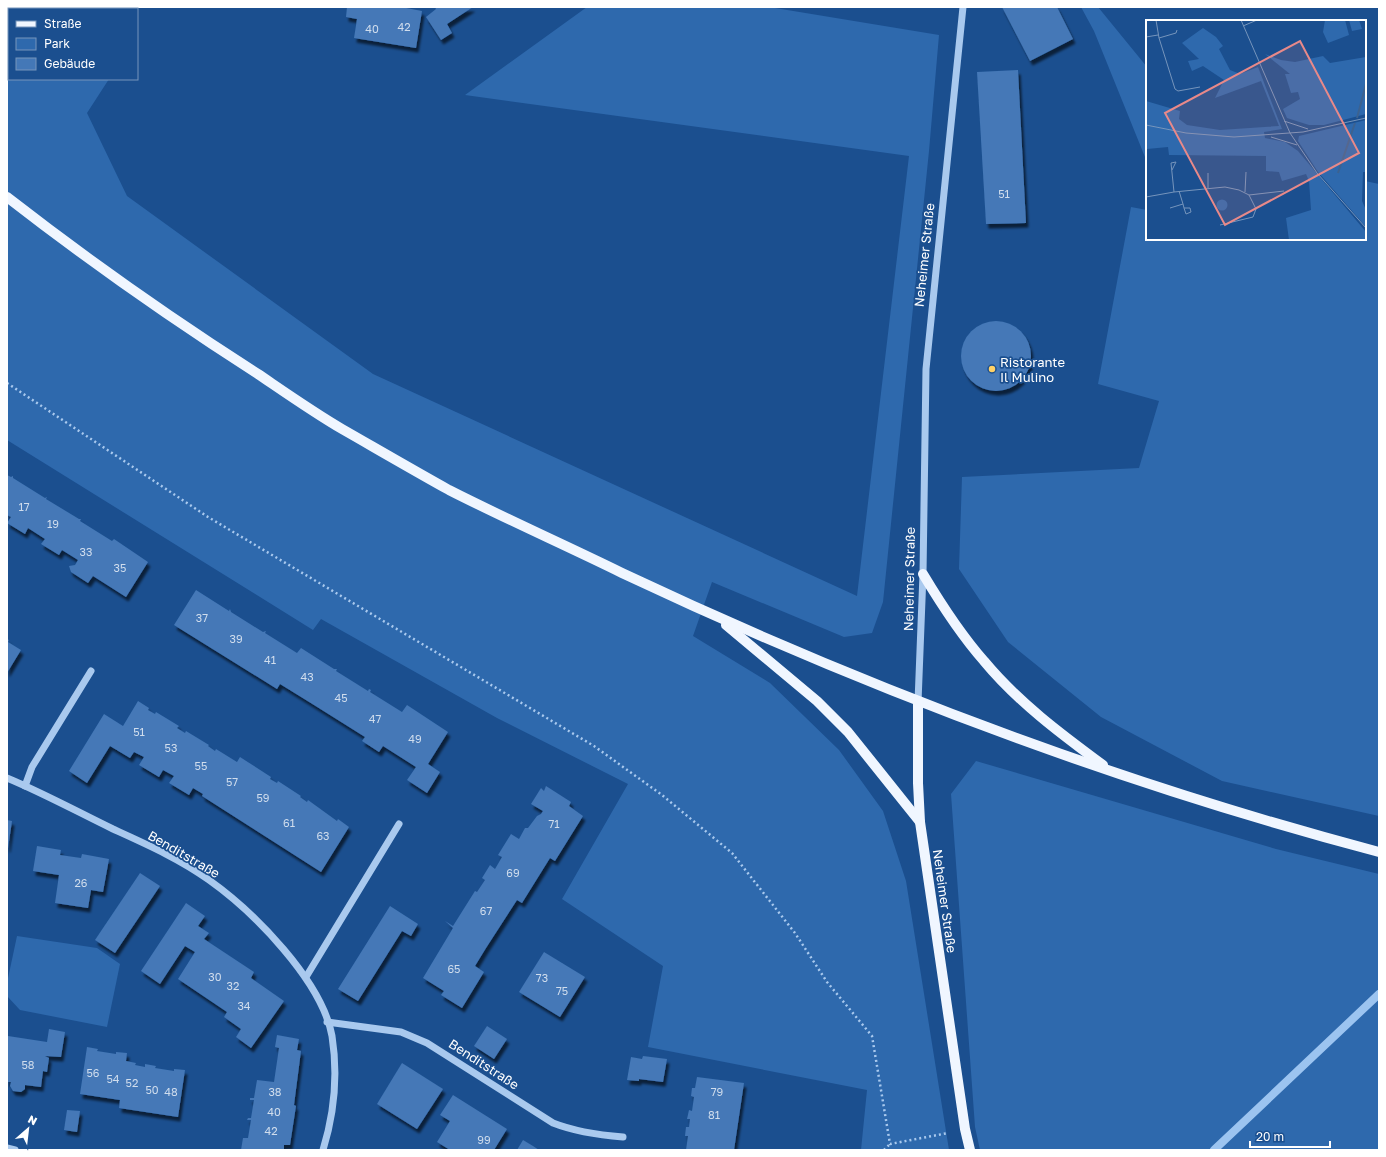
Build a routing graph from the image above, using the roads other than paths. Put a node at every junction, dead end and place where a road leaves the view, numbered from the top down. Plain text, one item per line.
1 (963, 7) edge
2 (7, 197) edge
3 (923, 574) junction
4 (718, 618) junction
5 (91, 671) dead end
6 (918, 702) junction
7 (1111, 771) junction
8 (7, 778) edge
9 (25, 786) junction
10 (920, 822) junction
11 (399, 824) dead end
12 (1379, 852) edge
13 (306, 977) junction
14 (328, 1022) junction
15 (623, 1137) dead end
16 (7, 1148) edge
17 (15, 1150) edge
18 (324, 1150) edge
19 (970, 1150) edge

1 - 3 street, Neheimer Straße
2 - 4 main road
3 - 6 street, Neheimer Straße
3 - 7 main road
4 - 6 main road
4 - 10 main road
5 - 9 street
6 - 7 main road
6 - 10 main road, Neheimer Straße
7 - 12 main road
8 - 9 street, Benditstraße
9 - 13 street, Benditstraße
10 - 19 main road, Neheimer Straße
11 - 13 street
13 - 14 street, Benditstraße
14 - 15 street, Benditstraße
14 - 18 street, Benditstraße
16 - 17 street

